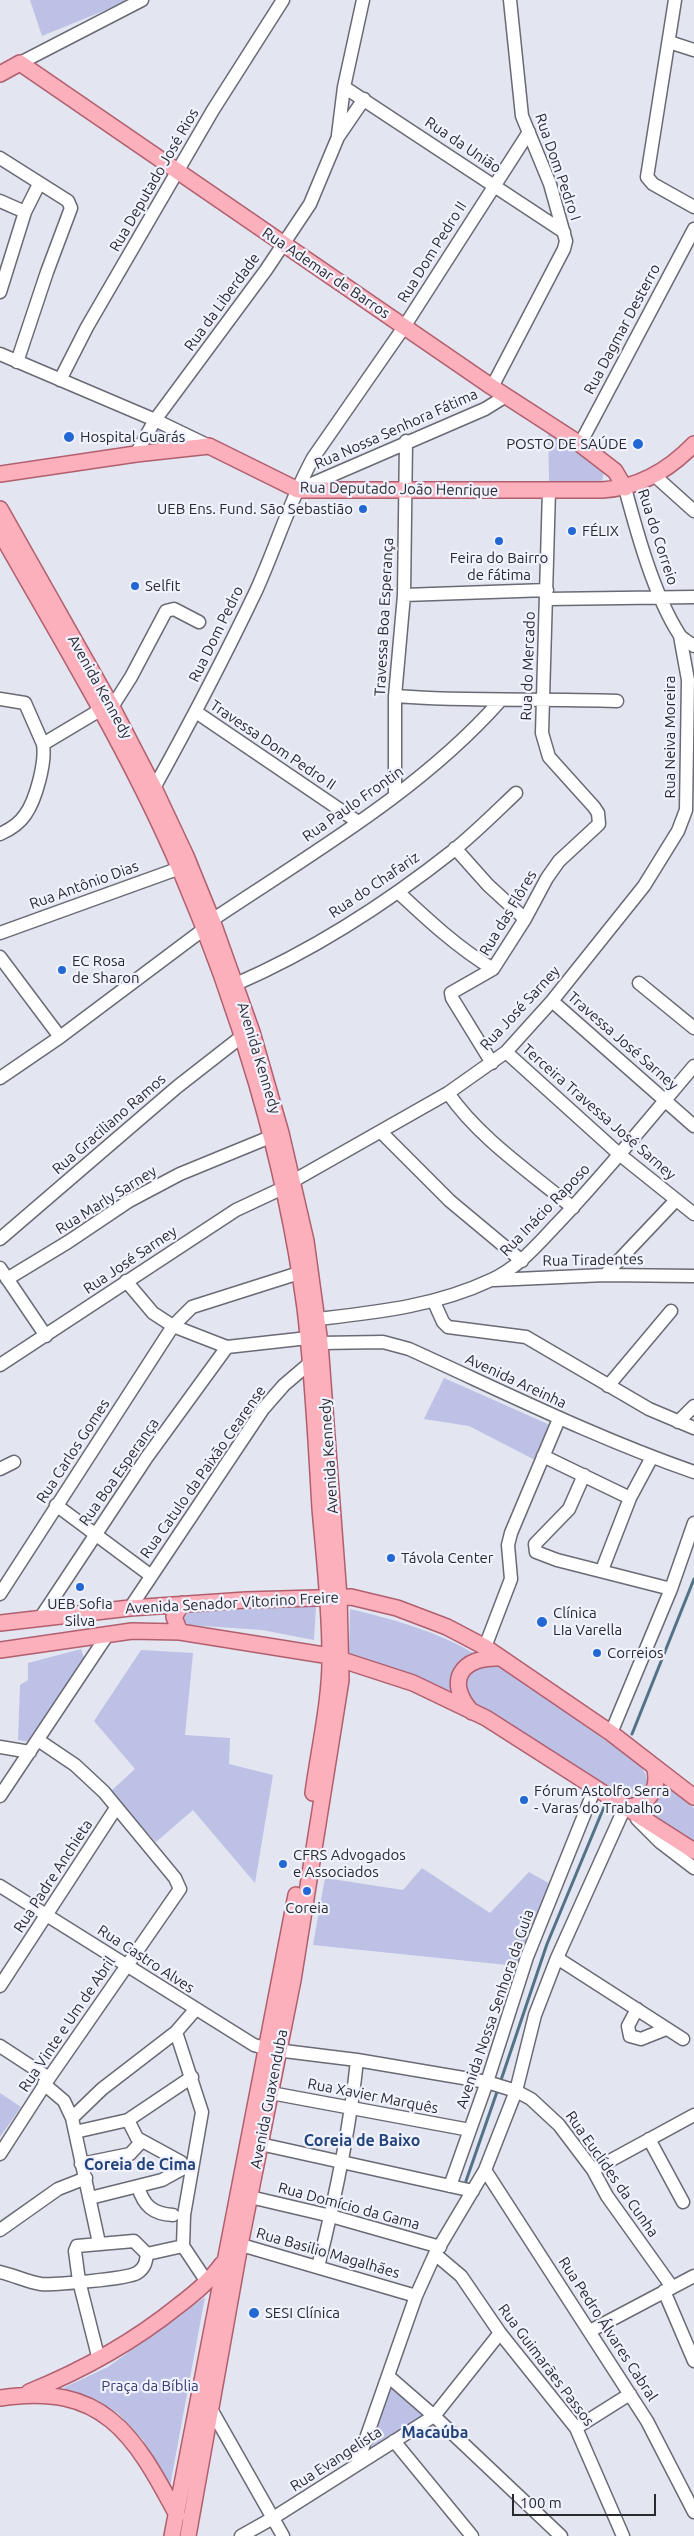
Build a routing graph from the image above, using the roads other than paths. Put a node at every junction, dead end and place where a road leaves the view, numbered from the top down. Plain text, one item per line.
1 (142, 0) edge
2 (283, 0) edge
3 (363, 0) edge
4 (510, 0) edge
5 (674, 0) edge
6 (669, 42) junction
7 (694, 50) edge
8 (20, 63) junction
9 (0, 74) edge
10 (344, 87) junction
11 (364, 99) junction
12 (528, 132) junction
13 (338, 137) junction
14 (0, 158) edge
15 (176, 172) junction
16 (39, 184) junction
17 (493, 185) junction
18 (0, 201) edge
19 (694, 207) edge
20 (25, 212) junction
21 (694, 229) edge
22 (564, 232) junction
23 (284, 244) junction
24 (0, 292) edge
25 (404, 327) junction
26 (0, 354) edge
27 (17, 362) junction
28 (60, 380) junction
29 (492, 387) junction
30 (506, 396) junction
31 (155, 420) junction
32 (406, 441) junction
33 (580, 444) junction
34 (694, 444) edge
35 (209, 446) junction
36 (136, 454) junction
37 (0, 474) edge
38 (655, 476) junction
39 (624, 488) junction
40 (298, 490) junction
41 (549, 490) junction
42 (406, 492) junction
43 (693, 508) edge
44 (0, 509) edge
45 (0, 532) edge
46 (547, 594) junction
47 (404, 595) junction
48 (661, 597) junction
49 (694, 597) edge
50 (199, 622) dead end
51 (680, 636) junction
52 (694, 646) edge
53 (396, 696) junction
54 (542, 698) junction
55 (0, 699) edge
56 (500, 701) junction
57 (617, 701) dead end
58 (106, 709) junction
59 (196, 712) junction
60 (43, 744) junction
61 (154, 788) junction
62 (516, 793) dead end
63 (395, 795) junction
64 (690, 810) edge
65 (358, 822) junction
66 (599, 824) joint
67 (0, 834) edge
68 (455, 848) junction
69 (180, 868) junction
70 (398, 892) junction
71 (525, 919) junction
72 (208, 924) junction
73 (0, 933) edge
74 (0, 957) edge
75 (492, 969) junction
76 (639, 983) dead end
77 (236, 984) junction
78 (552, 1001) junction
79 (694, 1028) edge
80 (60, 1036) junction
81 (241, 1037) junction
82 (506, 1052) junction
83 (492, 1063) junction
84 (694, 1066) edge
85 (0, 1078) edge
86 (448, 1093) junction
87 (664, 1100) junction
88 (694, 1126) edge
89 (381, 1132) junction
90 (276, 1134) junction
91 (619, 1154) junction
92 (288, 1184) junction
93 (676, 1200) junction
94 (573, 1208) junction
95 (694, 1214) edge
96 (0, 1239) edge
97 (522, 1261) junction
98 (4, 1273) edge
99 (299, 1273) junction
100 (605, 1275) junction
101 (694, 1276) edge
102 (492, 1280) junction
103 (126, 1282) junction
104 (434, 1302) junction
105 (671, 1311) dead end
106 (318, 1319) junction
107 (173, 1326) junction
108 (46, 1336) junction
109 (314, 1340) junction
110 (227, 1347) junction
111 (311, 1362) junction
112 (0, 1366) edge
113 (608, 1386) junction
114 (694, 1406) edge
115 (559, 1419) junction
116 (678, 1422) junction
117 (694, 1428) edge
118 (542, 1456) junction
119 (652, 1457) junction
120 (14, 1462) dead end
121 (0, 1469) edge
122 (694, 1472) edge
123 (584, 1475) junction
124 (630, 1498) junction
125 (56, 1505) junction
126 (694, 1524) edge
127 (95, 1535) junction
128 (602, 1570) junction
129 (150, 1575) junction
130 (671, 1589) junction
131 (0, 1594) edge
132 (333, 1597) junction
133 (182, 1604) junction
134 (130, 1608) junction
135 (105, 1610) junction
136 (40, 1617) junction
137 (0, 1623) edge
138 (180, 1632) junction
139 (108, 1634) junction
140 (485, 1647) junction
141 (0, 1650) edge
142 (336, 1658) junction
143 (500, 1658) junction
144 (363, 1666) junction
145 (341, 1680) junction
146 (472, 1712) junction
147 (611, 1733) junction
148 (38, 1740) junction
149 (0, 1747) edge
150 (30, 1752) junction
151 (654, 1766) junction
152 (596, 1788) junction
153 (0, 1796) edge
154 (694, 1797) edge
155 (116, 1808) junction
156 (628, 1809) junction
157 (694, 1851) edge
158 (694, 1868) edge
159 (0, 1886) edge
160 (48, 1915) junction
161 (557, 1958) junction
162 (127, 1965) junction
163 (0, 1986) edge
164 (637, 2009) junction
165 (195, 2010) junction
166 (666, 2029) junction
167 (176, 2032) junction
168 (683, 2039) dead end
169 (0, 2046) edge
170 (273, 2049) junction
171 (356, 2060) junction
172 (192, 2077) junction
173 (46, 2081) junction
174 (490, 2083) junction
175 (512, 2090) junction
176 (270, 2093) junction
177 (352, 2108) junction
178 (694, 2114) edge
179 (72, 2118) junction
180 (128, 2120) junction
181 (470, 2130) junction
182 (75, 2132) junction
183 (649, 2139) junction
184 (142, 2140) junction
185 (260, 2144) junction
186 (0, 2154) edge
187 (341, 2162) junction
188 (82, 2164) junction
189 (485, 2170) junction
190 (593, 2170) junction
191 (86, 2178) junction
192 (450, 2186) junction
193 (138, 2187) junction
194 (474, 2191) junction
195 (250, 2197) junction
196 (90, 2198) junction
197 (683, 2202) dead end
198 (173, 2215) dead end
199 (331, 2216) junction
200 (0, 2230) edge
201 (99, 2243) junction
202 (235, 2244) junction
203 (183, 2246) junction
204 (438, 2250) junction
205 (147, 2254) junction
206 (226, 2259) junction
207 (318, 2267) junction
208 (0, 2272) edge
209 (694, 2276) edge
210 (79, 2281) junction
211 (207, 2282) junction
212 (668, 2289) junction
213 (416, 2296) junction
214 (216, 2301) junction
215 (590, 2331) junction
216 (500, 2333) junction
217 (693, 2358) edge
218 (99, 2360) junction
219 (388, 2376) junction
220 (24, 2394) junction
221 (630, 2394) junction
222 (0, 2398) edge
223 (211, 2409) junction
224 (434, 2416) junction
225 (576, 2428) junction
226 (394, 2441) junction
227 (357, 2464) junction
228 (694, 2512) edge
229 (176, 2513) junction
230 (273, 2518) junction
231 (172, 2536) edge
232 (188, 2536) edge
233 (241, 2536) edge
234 (283, 2536) edge
235 (472, 2536) edge
236 (561, 2536) edge
237 (623, 2536) edge

1 - 8 street
2 - 15 street, Rua Deputado José Rios
3 - 10 street, Rua da Liberdade
4 - 12 street, Rua Dom Pedro I
5 - 6 street
6 - 7 street
6 - 19 street
8 - 9 main road
8 - 15 main road, Rua Ademar de Barros
10 - 11 street, Rua da União
10 - 13 street, Rua da Liberdade
11 - 13 street, Rua da Liberdade
11 - 17 street, Rua da União
12 - 17 street, Rua Dom Pedro II
12 - 22 street, Rua Dom Pedro I
13 - 23 street, Rua da Liberdade
14 - 16 street
15 - 23 main road, Rua Ademar de Barros
15 - 28 street, Rua Deputado José Rios
16 - 20 street
16 - 27 street
17 - 22 street, Rua da União
17 - 25 street, Rua Dom Pedro II
18 - 20 street
20 - 24 street
21 - 33 street, Rua Dagmar Desterro
22 - 29 street, Rua Dom Pedro I
23 - 25 main road, Rua Ademar de Barros
23 - 31 street, Rua da Liberdade
25 - 29 main road, Rua Ademar de Barros
25 - 40 street, Rua Dom Pedro II
26 - 27 street, Rua Deputado João Henrique
27 - 28 street, Rua Deputado João Henrique
28 - 31 street, Rua Deputado João Henrique
29 - 30 main road, Rua Ademar de Barros
30 - 32 street, Rua Nossa Senhora Fátima
30 - 33 main road, Rua Ademar de Barros
31 - 35 street, Rua Deputado João Henrique
31 - 36 street, Rua da Liberdade
32 - 40 street, Rua Nossa Senhora Fátima
32 - 42 street, Travessa Boa Esperança
33 - 39 main road, Rua Ademar de Barros
34 - 38 main road, Rua Deputado João Henrique
35 - 36 main road
35 - 40 main road, Rua Deputado João Henrique
36 - 37 main road
38 - 39 main road, Rua Deputado João Henrique
38 - 43 street
39 - 41 main road, Rua Deputado João Henrique
39 - 48 street, Rua do Correio
40 - 42 main road, Rua Deputado João Henrique
40 - 59 street, Rua Dom Pedro
41 - 42 main road, Rua Deputado João Henrique
41 - 46 street, Rua do Mercado
42 - 47 street, Travessa Boa Esperança
44 - 58 main road, Avenida Kennedy
45 - 58 main road, Avenida Kennedy
46 - 47 street
46 - 48 street
46 - 54 street, Rua do Mercado
47 - 53 street, Travessa Boa Esperança
48 - 49 street
48 - 51 street, Rua do Correio
50 - 58 street
51 - 52 street, Rua do Correio
51 - 64 street, Rua Neiva Moreira
53 - 56 street
53 - 63 street, Travessa Boa Esperança
54 - 56 street
54 - 57 street
54 - 66 street, Rua do Mercado
55 - 60 street
56 - 63 street, Rua Paulo Frontin
58 - 60 street
58 - 61 main road, Avenida Kennedy
58 - 69 main road, Avenida Kennedy
59 - 61 street, Rua Dom Pedro
59 - 65 street, Travessa Dom Pedro II
60 - 67 street
61 - 72 main road, Avenida Kennedy
62 - 68 street, Rua do Chafariz
63 - 65 street, Rua Paulo Frontin
64 - 78 street, Rua José Sarney
65 - 72 street, Rua Paulo Frontin
66 - 71 street, Rua das Flôres
68 - 70 street, Rua do Chafariz
68 - 71 street
69 - 72 main road, Avenida Kennedy
69 - 73 street, Rua Antônio Dias
70 - 75 street
70 - 77 street, Rua do Chafariz
71 - 75 street, Rua das Flôres
72 - 77 main road, Avenida Kennedy
72 - 80 street, Rua Paulo Frontin
72 - 81 main road, Avenida Kennedy
74 - 80 street
75 - 83 street, Rua das Flôres
76 - 79 street
77 - 90 main road, Avenida Kennedy
78 - 82 street, Rua José Sarney
78 - 87 street, Travessa José Sarney
80 - 85 street, Rua Paulo Frontin
81 - 90 main road, Avenida Kennedy
81 - 96 street, Rua Graciliano Ramos
82 - 83 street, Rua José Sarney
82 - 91 street, Terceira Travessa José Sarney
83 - 86 street, Rua José Sarney
84 - 87 street, Rua Inácio Raposo
86 - 89 street, Rua José Sarney
86 - 94 street
87 - 88 street, Travessa José Sarney
87 - 91 street, Rua Inácio Raposo
89 - 92 street, Rua José Sarney
89 - 97 street
90 - 92 main road, Avenida Kennedy
90 - 98 street, Rua Marly Sarney
91 - 93 street, Terceira Travessa José Sarney
91 - 94 street, Rua Inácio Raposo
92 - 99 main road, Avenida Kennedy
92 - 103 street, Rua José Sarney
92 - 106 main road, Avenida Kennedy
93 - 95 street, Terceira Travessa José Sarney
93 - 100 street
94 - 97 street, Rua Inácio Raposo
97 - 102 street, Rua Inácio Raposo
98 - 108 street
99 - 107 street, Rua Carlos Gomes
99 - 109 main road, Avenida Kennedy
100 - 101 street, Rua Tiradentes
100 - 102 street, Rua Tiradentes
102 - 104 street, Rua Inácio Raposo
103 - 107 street
103 - 108 street, Rua José Sarney
104 - 106 street, Rua Inácio Raposo
104 - 113 street
105 - 113 street
106 - 109 main road, Avenida Kennedy
107 - 110 street
107 - 125 street, Rua Carlos Gomes
108 - 112 street, Rua José Sarney
109 - 110 street, Avenida Areinha
109 - 111 main road, Avenida Kennedy
109 - 115 street, Avenida Areinha
109 - 132 main road, Avenida Kennedy
110 - 127 street, Rua Boa Esperança
111 - 129 street, Rua Catulo da Paixão Cearense
111 - 132 main road, Avenida Kennedy
113 - 116 street
114 - 116 street
115 - 118 street
115 - 119 street, Avenida Areinha
116 - 117 street
118 - 123 street
118 - 140 street
119 - 122 street, Avenida Areinha
119 - 124 street
120 - 121 street
123 - 124 street
123 - 128 street
124 - 128 street
125 - 127 street
125 - 131 street, Rua Carlos Gomes
126 - 130 street
127 - 129 street
127 - 136 street, Rua Boa Esperança
128 - 130 street
129 - 134 street, Rua Catulo da Paixão Cearense
130 - 147 street
132 - 133 main road, Avenida Senador Vitorino Freire
132 - 140 main road, Avenida Senador Vitorino Freire
132 - 142 main road, Avenida Kennedy
133 - 134 main road, Avenida Senador Vitorino Freire
133 - 138 main road
134 - 135 main road, Avenida Senador Vitorino Freire
135 - 136 main road, Avenida Senador Vitorino Freire
135 - 139 main road
136 - 137 main road, Avenida Senador Vitorino Freire
138 - 139 main road, Avenida Senador Vitorino Freire
138 - 142 main road, Avenida Senador Vitorino Freire
139 - 141 main road, Avenida Senador Vitorino Freire
139 - 148 street
140 - 143 main road, Avenida Senador Vitorino Freire
142 - 144 main road, Avenida Senador Vitorino Freire
142 - 145 main road, Avenida Guaxenduba
142 - 170 main road, Avenida Guaxenduba
143 - 146 main road
143 - 147 main road, Avenida Senador Vitorino Freire
144 - 145 main road
144 - 146 main road, Avenida Senador Vitorino Freire
145 - 170 main road, Avenida Guaxenduba
146 - 152 main road, Avenida Senador Vitorino Freire
147 - 151 main road, Avenida Senador Vitorino Freire
148 - 150 street
148 - 155 street, Rua Vinte e Um de Abril
149 - 150 street
150 - 153 street
151 - 154 main road, Avenida Senador Vitorino Freire
151 - 156 main road
152 - 156 main road, Avenida Senador Vitorino Freire
152 - 174 street, Avenida Nossa Senhora da Guia
155 - 160 street, Rua Padre Anchieta
155 - 162 street, Rua Vinte e Um de Abril
156 - 157 main road, Avenida Senador Vitorino Freire
156 - 158 street, Avenida Senador Vitorino Freire
156 - 161 street
159 - 160 street, Rua Castro Alves
160 - 162 street, Rua Castro Alves
160 - 163 street, Rua Padre Anchieta
161 - 164 street
161 - 175 street
162 - 165 street, Rua Castro Alves
162 - 173 street, Rua Vinte e Um de Abril
164 - 166 street
164 - 166 street
165 - 167 street
165 - 170 street, Rua Castro Alves
166 - 168 street
167 - 172 street
167 - 179 street
169 - 173 street
170 - 171 street, Rua Castro Alves
170 - 176 main road, Avenida Guaxenduba
170 - 202 main road, Avenida Guaxenduba
171 - 174 street, Rua Euclídes da Cunha
171 - 177 street
172 - 180 street
172 - 203 street
173 - 179 street
173 - 186 street, Rua Vinte e Um de Abril
174 - 175 street, Rua Euclídes da Cunha
174 - 181 street, Avenida Nossa Senhora da Guia
175 - 189 street
175 - 190 street, Rua Euclídes da Cunha
176 - 177 street, Rua Xavier Marquês
176 - 185 main road, Avenida Guaxenduba
177 - 181 street, Rua Xavier Marquês
177 - 187 street
178 - 183 street
179 - 182 street
180 - 182 street
180 - 184 street
181 - 192 street, Avenida Nossa Senhora da Guia
182 - 188 street
183 - 190 street
183 - 197 street
184 - 188 street
184 - 193 street
185 - 187 street
185 - 195 main road, Avenida Guaxenduba
187 - 192 street
187 - 199 street
188 - 191 street
189 - 194 street
189 - 215 street, Rua Pedro Álvares Cabral
190 - 212 street, Rua Euclídes da Cunha
191 - 196 street
191 - 200 street
192 - 194 street
193 - 196 street
193 - 198 street
194 - 204 street
195 - 199 street, Rua Domício da Gama
195 - 202 main road, Avenida Guaxenduba
196 - 201 street
199 - 204 street, Rua Domício da Gama
199 - 207 street
201 - 205 street
201 - 210 street
202 - 206 main road, Avenida Guaxenduba
202 - 207 street, Rua Basilio Magalhães
202 - 223 main road, Avenida Guaxenduba
203 - 205 street
203 - 211 street
204 - 213 street
204 - 216 street, Rua Guimarães Passos
205 - 210 street
206 - 211 main road
206 - 214 main road, Avenida Guaxenduba
207 - 213 street, Rua Basilio Magalhães
208 - 210 street
209 - 212 street
210 - 218 street
211 - 218 main road
212 - 215 street
212 - 217 street, Rua Euclídes da Cunha
213 - 219 street
214 - 223 main road
214 - 229 main road, Avenida Guaxenduba
215 - 221 street, Rua Pedro Álvares Cabral
216 - 224 street, Rua Evangelista
216 - 225 street, Rua Guimarães Passos
218 - 220 main road
219 - 224 street
219 - 227 street
220 - 222 main road
220 - 229 main road
221 - 225 street
221 - 228 street, Rua Pedro Álvares Cabral
223 - 230 street
223 - 232 main road, Avenida Guaxenduba
224 - 226 street, Rua Evangelista
224 - 236 street
225 - 237 street, Rua Guimarães Passos
226 - 227 street, Rua Evangelista
226 - 235 street
227 - 230 street, Rua Evangelista
229 - 231 main road, Avenida Guaxenduba
229 - 232 main road
230 - 233 street, Rua Evangelista
230 - 234 street

